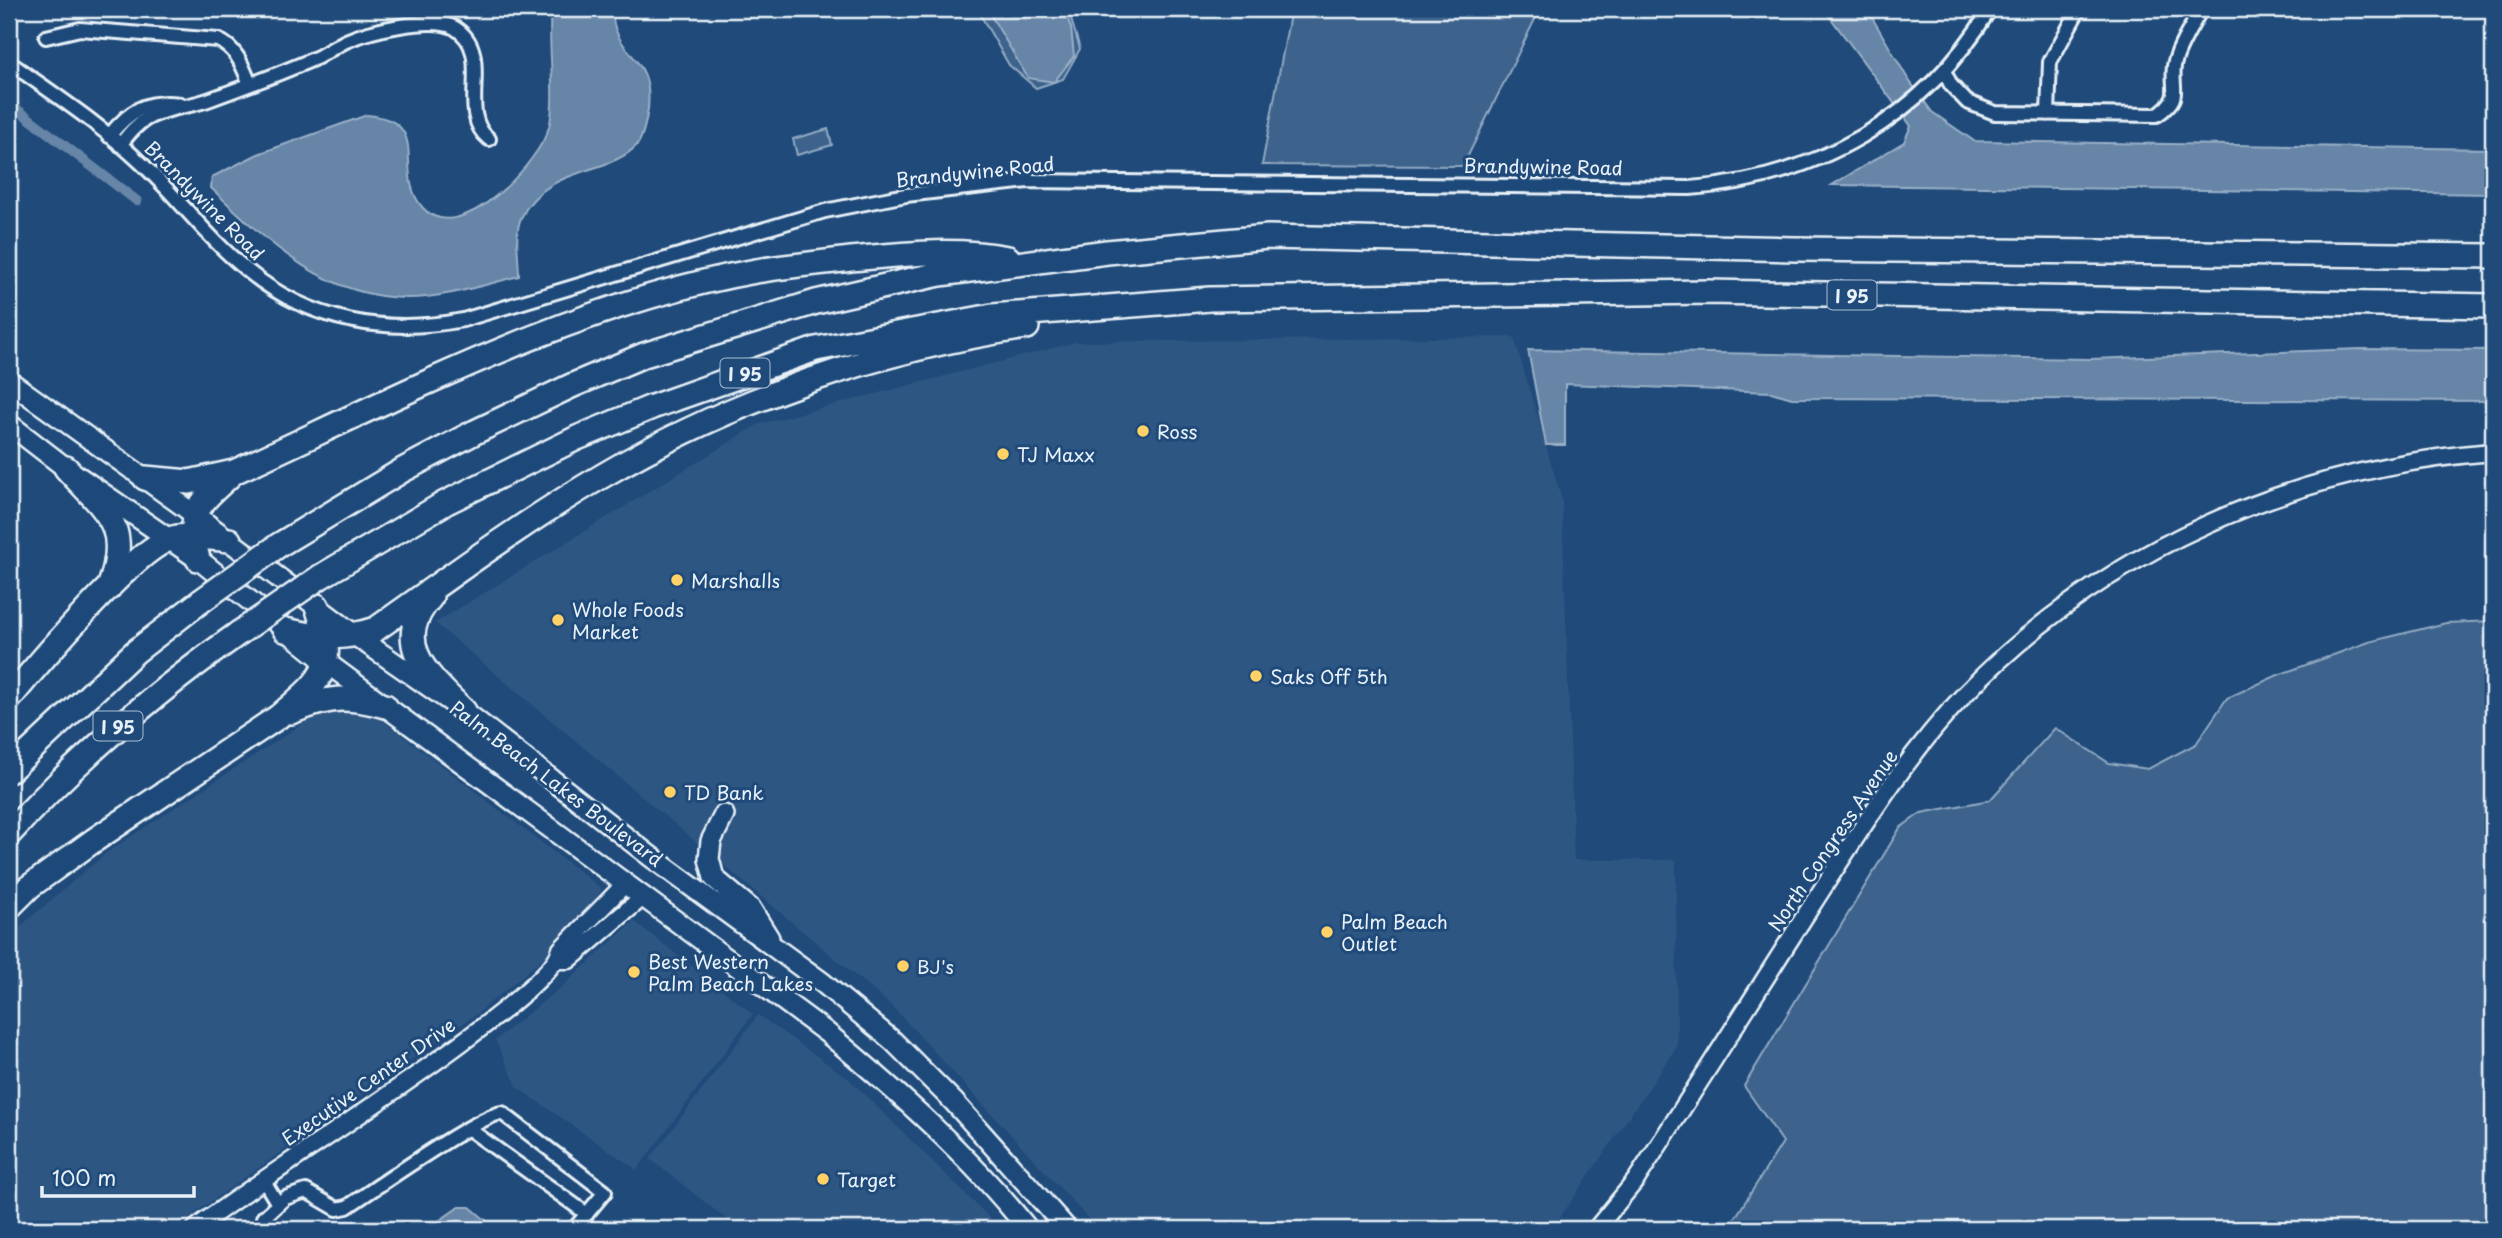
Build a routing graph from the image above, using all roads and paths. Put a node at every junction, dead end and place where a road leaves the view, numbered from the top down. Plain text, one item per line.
1 (1990, 9) edge
2 (2079, 9) edge
3 (2201, 9) edge
4 (46, 37) dead end
5 (9, 62) edge
6 (1944, 71) junction
7 (250, 84) junction
8 (187, 106) junction
9 (2048, 114) junction
10 (109, 136) junction
11 (489, 139) dead end
12 (120, 145) junction
13 (2493, 256) edge
14 (1032, 263) junction
15 (1210, 299) junction
16 (2493, 306) edge
17 (9, 381) edge
18 (9, 393) edge
19 (42, 405) junction
20 (9, 424) edge
21 (2493, 452) edge
22 (66, 468) junction
23 (234, 472) junction
24 (145, 478) junction
25 (195, 514) junction
26 (229, 540) junction
27 (187, 545) junction
28 (447, 579) junction
29 (108, 591) junction
30 (317, 607) junction
31 (285, 630) junction
32 (356, 636) junction
33 (327, 639) junction
34 (327, 663) junction
35 (9, 699) edge
36 (385, 706) junction
37 (464, 711) junction
38 (278, 717) junction
39 (9, 771) edge
40 (724, 815) dead end
41 (9, 834) edge
42 (626, 883) junction
43 (644, 896) junction
44 (9, 907) edge
45 (775, 948) junction
46 (559, 960) junction
47 (469, 1129) junction
48 (264, 1181) junction
49 (278, 1203) junction
50 (587, 1214) junction
51 (195, 1229) edge
52 (262, 1229) edge
53 (574, 1229) edge
54 (1028, 1229) edge
55 (1067, 1229) edge
56 (1596, 1229) edge

1 - 6 street, Brandywine Road
2 - 9 street
3 - 9 street
4 - 7 street
5 - 10 street, Brandywine Road
6 - 9 street
6 - 12 street, Brandywine Road
7 - 8 street
7 - 11 street
8 - 10 street
8 - 12 street
10 - 12 street, Brandywine Road
13 - 14 highway, I 95
14 - 23 highway
14 - 39 highway, I 95, bridge
15 - 16 highway, I 95
15 - 28 highway
15 - 41 highway, I 95, bridge
17 - 19 main road, Palm Beach Lakes Boulevard
18 - 19 main road
19 - 24 main road, Palm Beach Lakes Boulevard
20 - 22 main road, Palm Beach Lakes Boulevard
21 - 56 street, North Congress Avenue
22 - 27 main road, Palm Beach Lakes Boulevard
22 - 29 highway
23 - 24 highway
23 - 25 highway
24 - 25 main road, Palm Beach Lakes Boulevard
25 - 26 main road, Palm Beach Lakes Boulevard
25 - 27 highway
26 - 27 highway
26 - 30 main road, Palm Beach Lakes Boulevard
27 - 29 highway
27 - 31 main road, Palm Beach Lakes Boulevard
28 - 32 highway
28 - 37 highway
29 - 35 highway
30 - 32 main road, Palm Beach Lakes Boulevard
30 - 33 highway
31 - 33 highway
31 - 34 main road, Palm Beach Lakes Boulevard
32 - 33 highway
32 - 37 main road, Palm Beach Lakes Boulevard
33 - 34 highway
34 - 36 main road, Palm Beach Lakes Boulevard
34 - 38 highway
36 - 38 highway
36 - 42 main road, Palm Beach Lakes Boulevard
37 - 45 main road, Palm Beach Lakes Boulevard
38 - 44 highway
40 - 45 main road
42 - 43 main road, Palm Beach Lakes Boulevard
42 - 46 street, Executive Center Drive
43 - 46 street, Executive Center Drive
43 - 54 main road, Palm Beach Lakes Boulevard
45 - 55 main road, Palm Beach Lakes Boulevard
46 - 48 street, Executive Center Drive
47 - 49 street
47 - 50 street
47 - 50 street
48 - 49 street
48 - 51 street, Executive Center Drive
49 - 52 street
50 - 53 street

